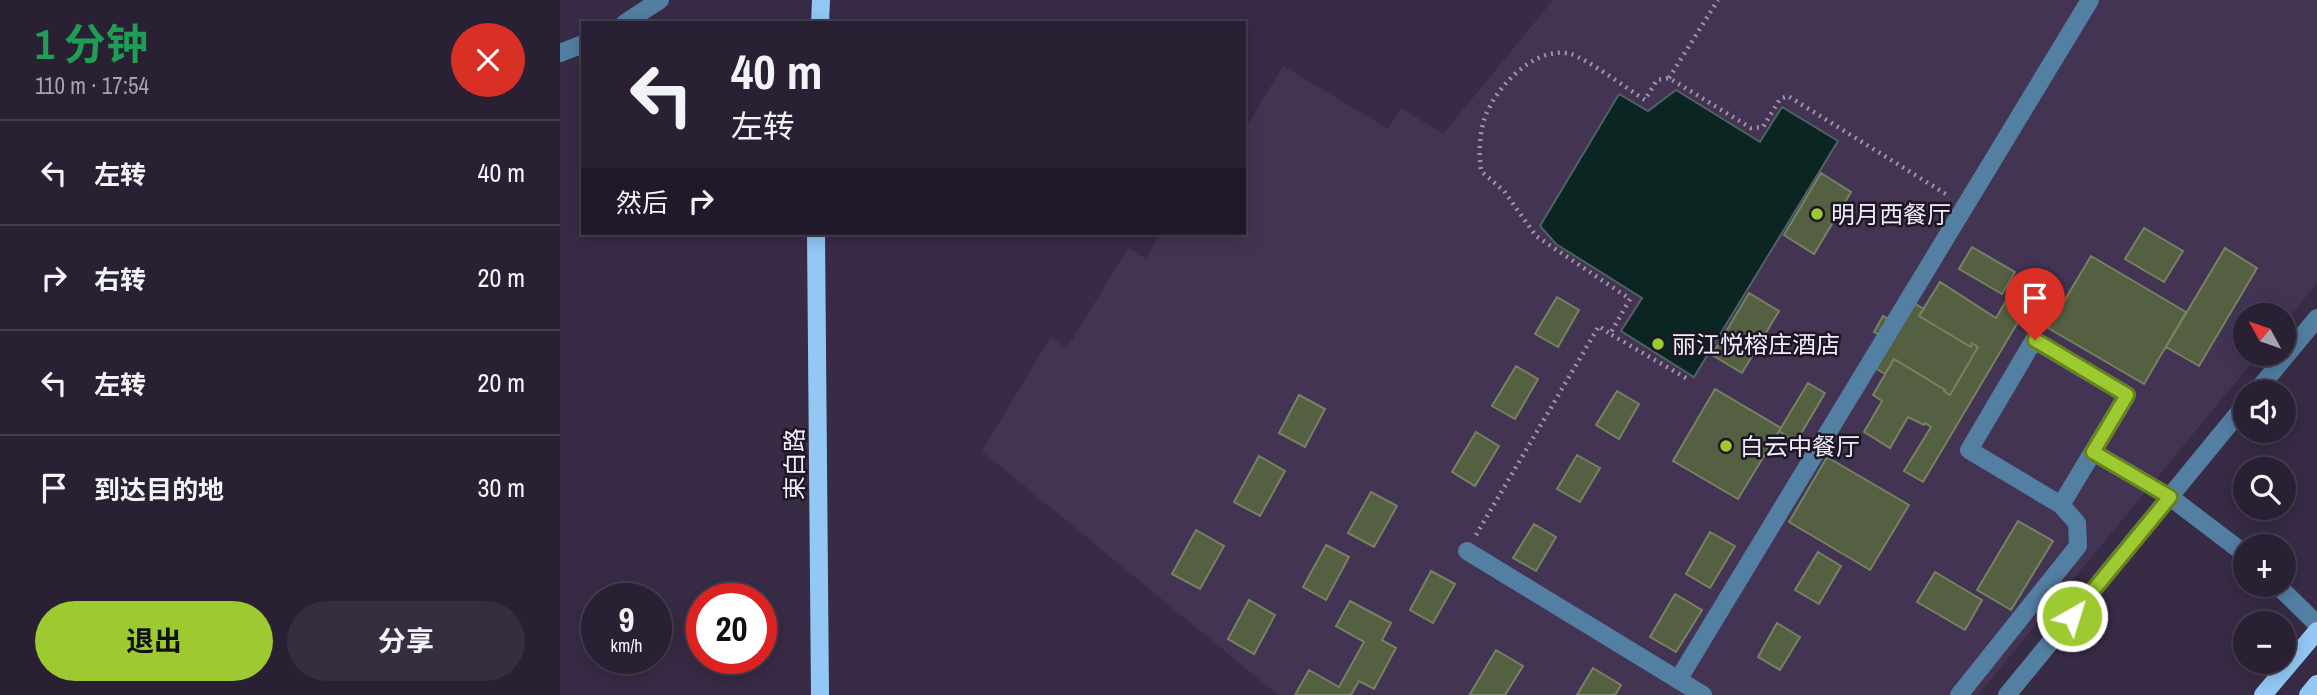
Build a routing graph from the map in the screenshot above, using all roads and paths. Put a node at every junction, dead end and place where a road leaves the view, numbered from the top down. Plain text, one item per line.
1 (660, 0) edge
2 (821, 0) edge
3 (1718, 0) edge
4 (2090, 0) edge
5 (628, 21) edge
6 (820, 21) edge
7 (581, 45) edge
8 (560, 53) edge
9 (1670, 78) junction
10 (1965, 205) junction
11 (816, 235) edge
12 (2317, 318) edge
13 (1610, 334) junction
14 (1686, 378) dead end
15 (2266, 380) edge
16 (2233, 420) edge
17 (2093, 452) junction
18 (2170, 497) junction
19 (2061, 505) junction
20 (2233, 545) edge
21 (1467, 551) joint
22 (2289, 597) edge
23 (2317, 624) edge
24 (2317, 631) edge
25 (1678, 680) junction
26 (2317, 684) edge
27 (820, 695) edge
28 (1703, 695) edge
29 (1959, 695) edge
30 (2007, 695) edge
31 (2263, 695) edge
32 (2308, 695) edge

1 - 5 street
2 - 6 main road
3 - 9 path
4 - 10 street
7 - 8 street
9 - 10 path
9 - 13 path
10 - 25 street
11 - 27 main road, 束白路
12 - 15 street
13 - 14 path
13 - 21 path
16 - 18 street
17 - 18 street
17 - 19 street
17 - 19 street
18 - 20 street
18 - 30 street
19 - 29 street
21 - 25 street
22 - 23 street
24 - 31 main road
25 - 28 street
26 - 32 main road

